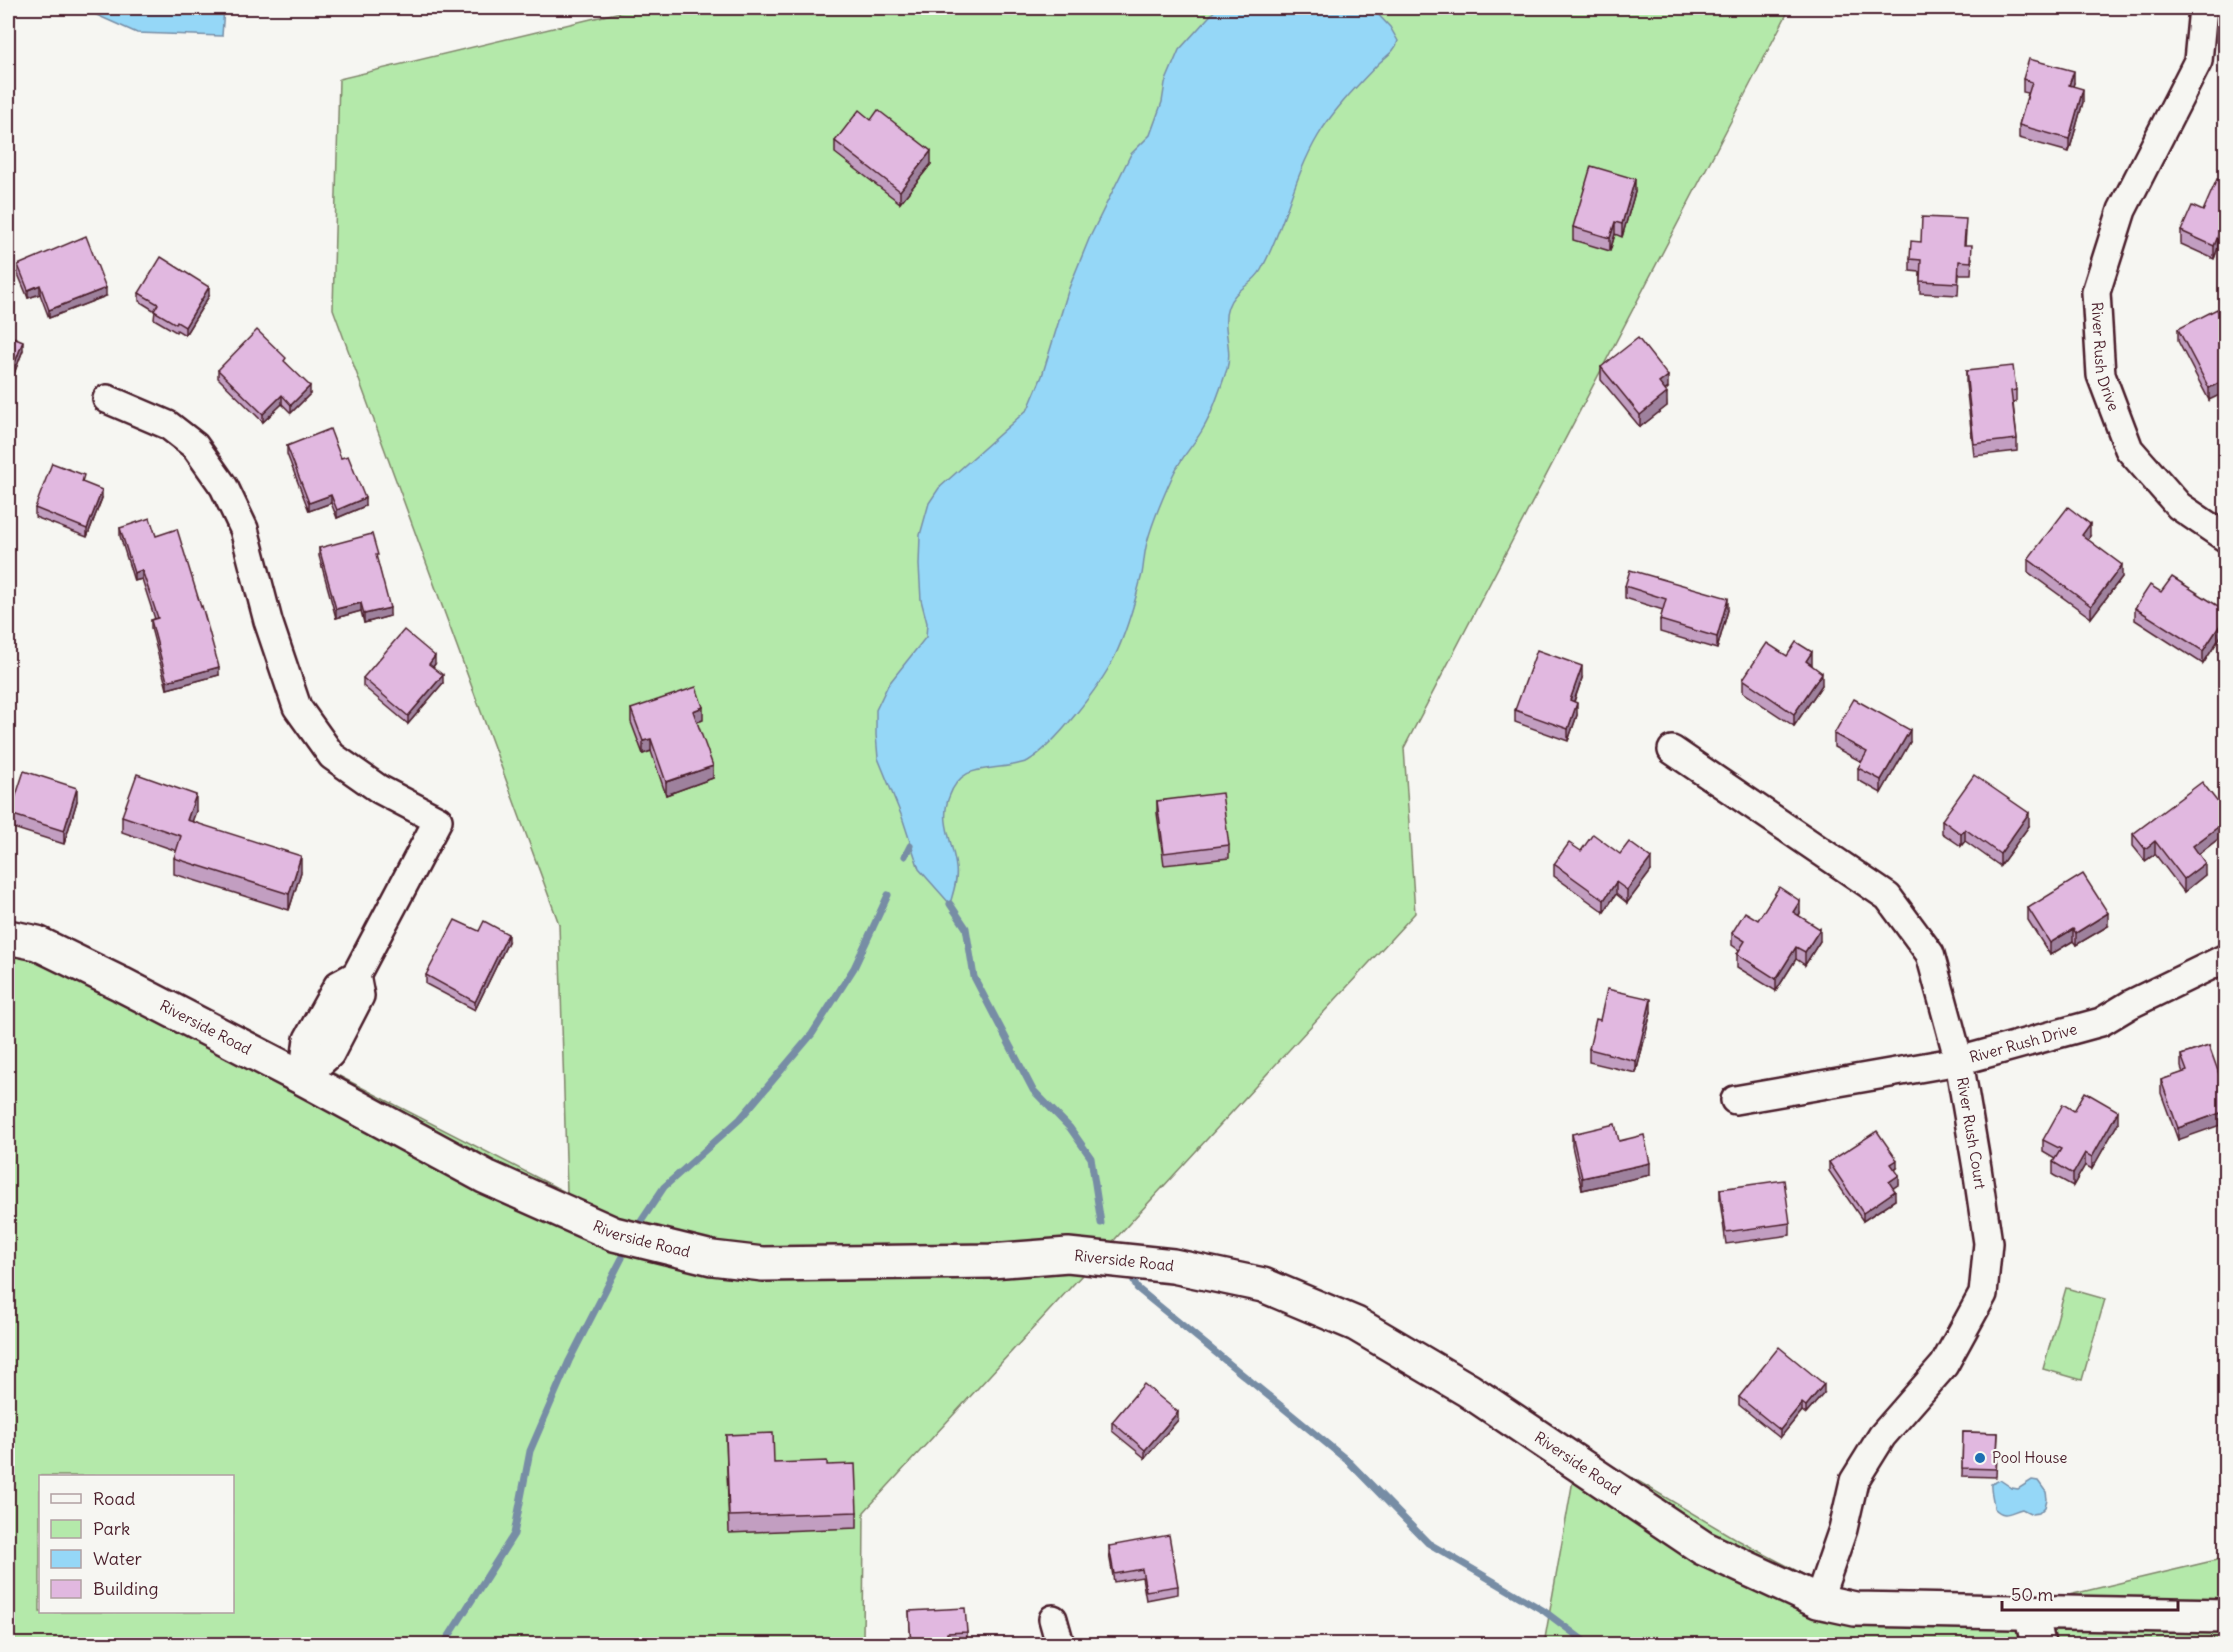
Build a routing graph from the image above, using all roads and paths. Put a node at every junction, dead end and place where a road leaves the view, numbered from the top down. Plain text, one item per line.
1 (2203, 8) edge
2 (107, 399) dead end
3 (2226, 538) edge
4 (1672, 750) dead end
5 (8, 937) edge
6 (2226, 958) edge
7 (1959, 1061) junction
8 (303, 1078) junction
9 (1735, 1100) dead end
10 (1818, 1601) junction
11 (2031, 1612) junction
12 (2226, 1616) edge
13 (1053, 1619) dead end
14 (1060, 1644) edge
15 (2038, 1644) edge

1 - 3 street, River Rush Drive
2 - 8 street
4 - 7 street, River Rush Court
5 - 8 street, Riverside Road
6 - 7 street, River Rush Drive
7 - 9 street, River Rush Drive
7 - 10 street, River Rush Court
8 - 10 street, Riverside Road
10 - 11 street, Riverside Road
11 - 12 street, Riverside Road
11 - 15 street
13 - 14 street

